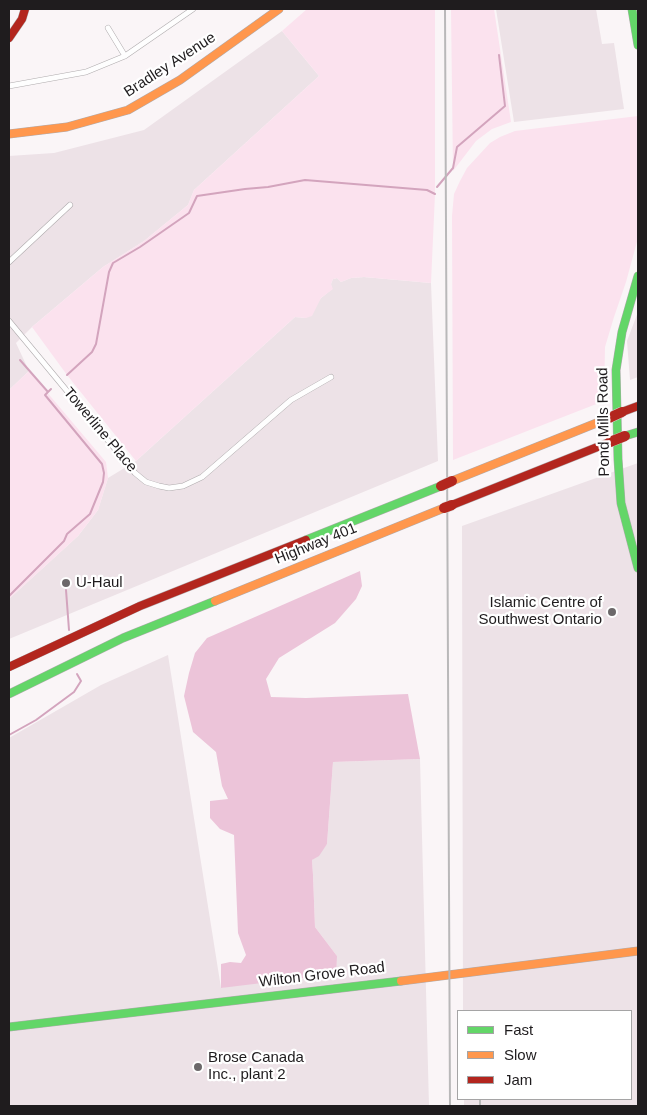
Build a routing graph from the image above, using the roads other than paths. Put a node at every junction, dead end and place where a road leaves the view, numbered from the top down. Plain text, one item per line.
1 (25, 9) edge
2 (193, 9) edge
3 (280, 9) edge
4 (632, 9) edge
5 (108, 28) dead end
6 (9, 38) edge
7 (638, 44) edge
8 (126, 56) junction
9 (9, 86) edge
10 (9, 134) edge
11 (70, 205) dead end
12 (9, 262) edge
13 (638, 276) edge
14 (9, 321) edge
15 (331, 377) dead end
16 (638, 406) edge
17 (638, 432) edge
18 (638, 568) edge
19 (9, 667) edge
20 (9, 694) edge
21 (638, 951) edge
22 (9, 1027) edge

1 - 6 main road
2 - 8 street
3 - 10 main road, Bradley Avenue
4 - 7 main road
5 - 8 street
8 - 9 street
11 - 12 street
13 - 18 main road, Pond Mills Road
14 - 15 street, Towerline Place
16 - 19 main road, Highway 401, bridge
17 - 20 main road, Highway 401, bridge
21 - 22 main road, Wilton Grove Road

